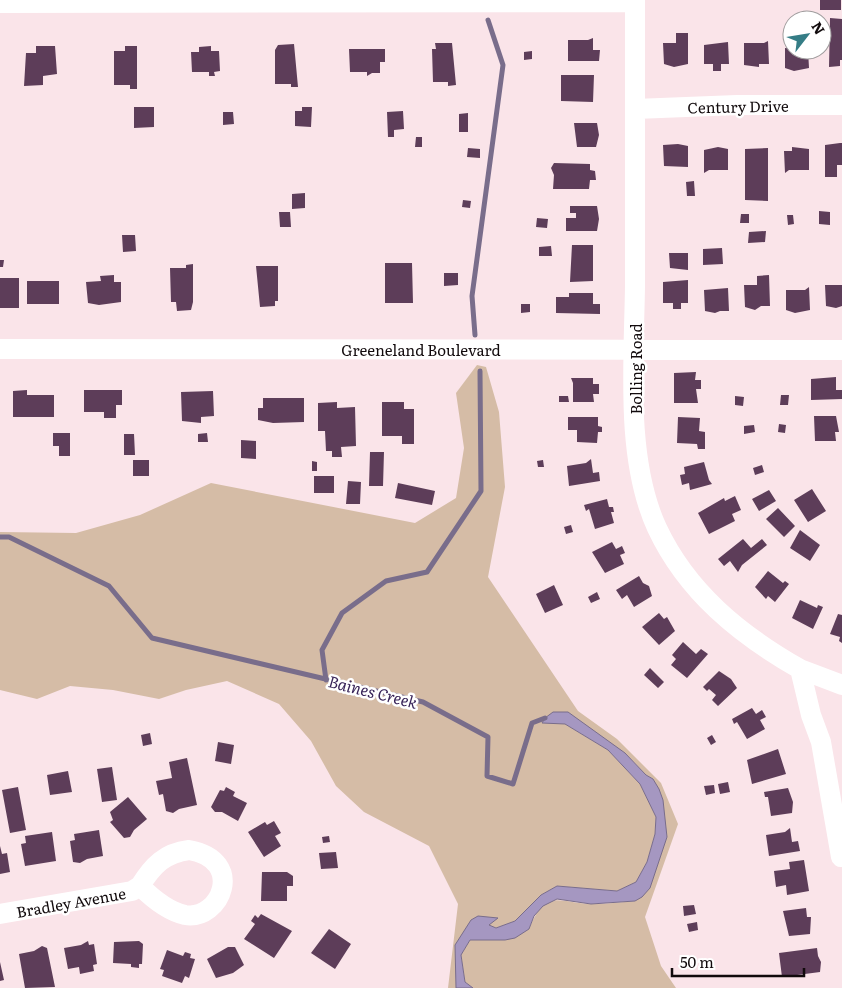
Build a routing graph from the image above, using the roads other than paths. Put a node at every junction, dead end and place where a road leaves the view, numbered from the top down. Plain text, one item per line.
1 (156, 1) edge
2 (635, 1) edge
3 (364, 2) edge
4 (0, 3) edge
5 (842, 106) edge
6 (635, 109) junction
7 (634, 348) junction
8 (0, 349) edge
9 (842, 350) edge
10 (800, 669) junction
11 (842, 686) edge
12 (842, 859) edge
13 (140, 886) dead end
14 (0, 914) edge

1 - 3 street
1 - 4 street
2 - 3 street
2 - 6 street, Bolling Road
5 - 6 street, Century Drive
6 - 7 street, Bolling Road
7 - 8 street, Greeneland Boulevard
7 - 9 street, Greeneland Boulevard
7 - 10 street, Bolling Road
10 - 11 street, Bolling Road
10 - 12 street
13 - 14 street, Bradley Avenue

